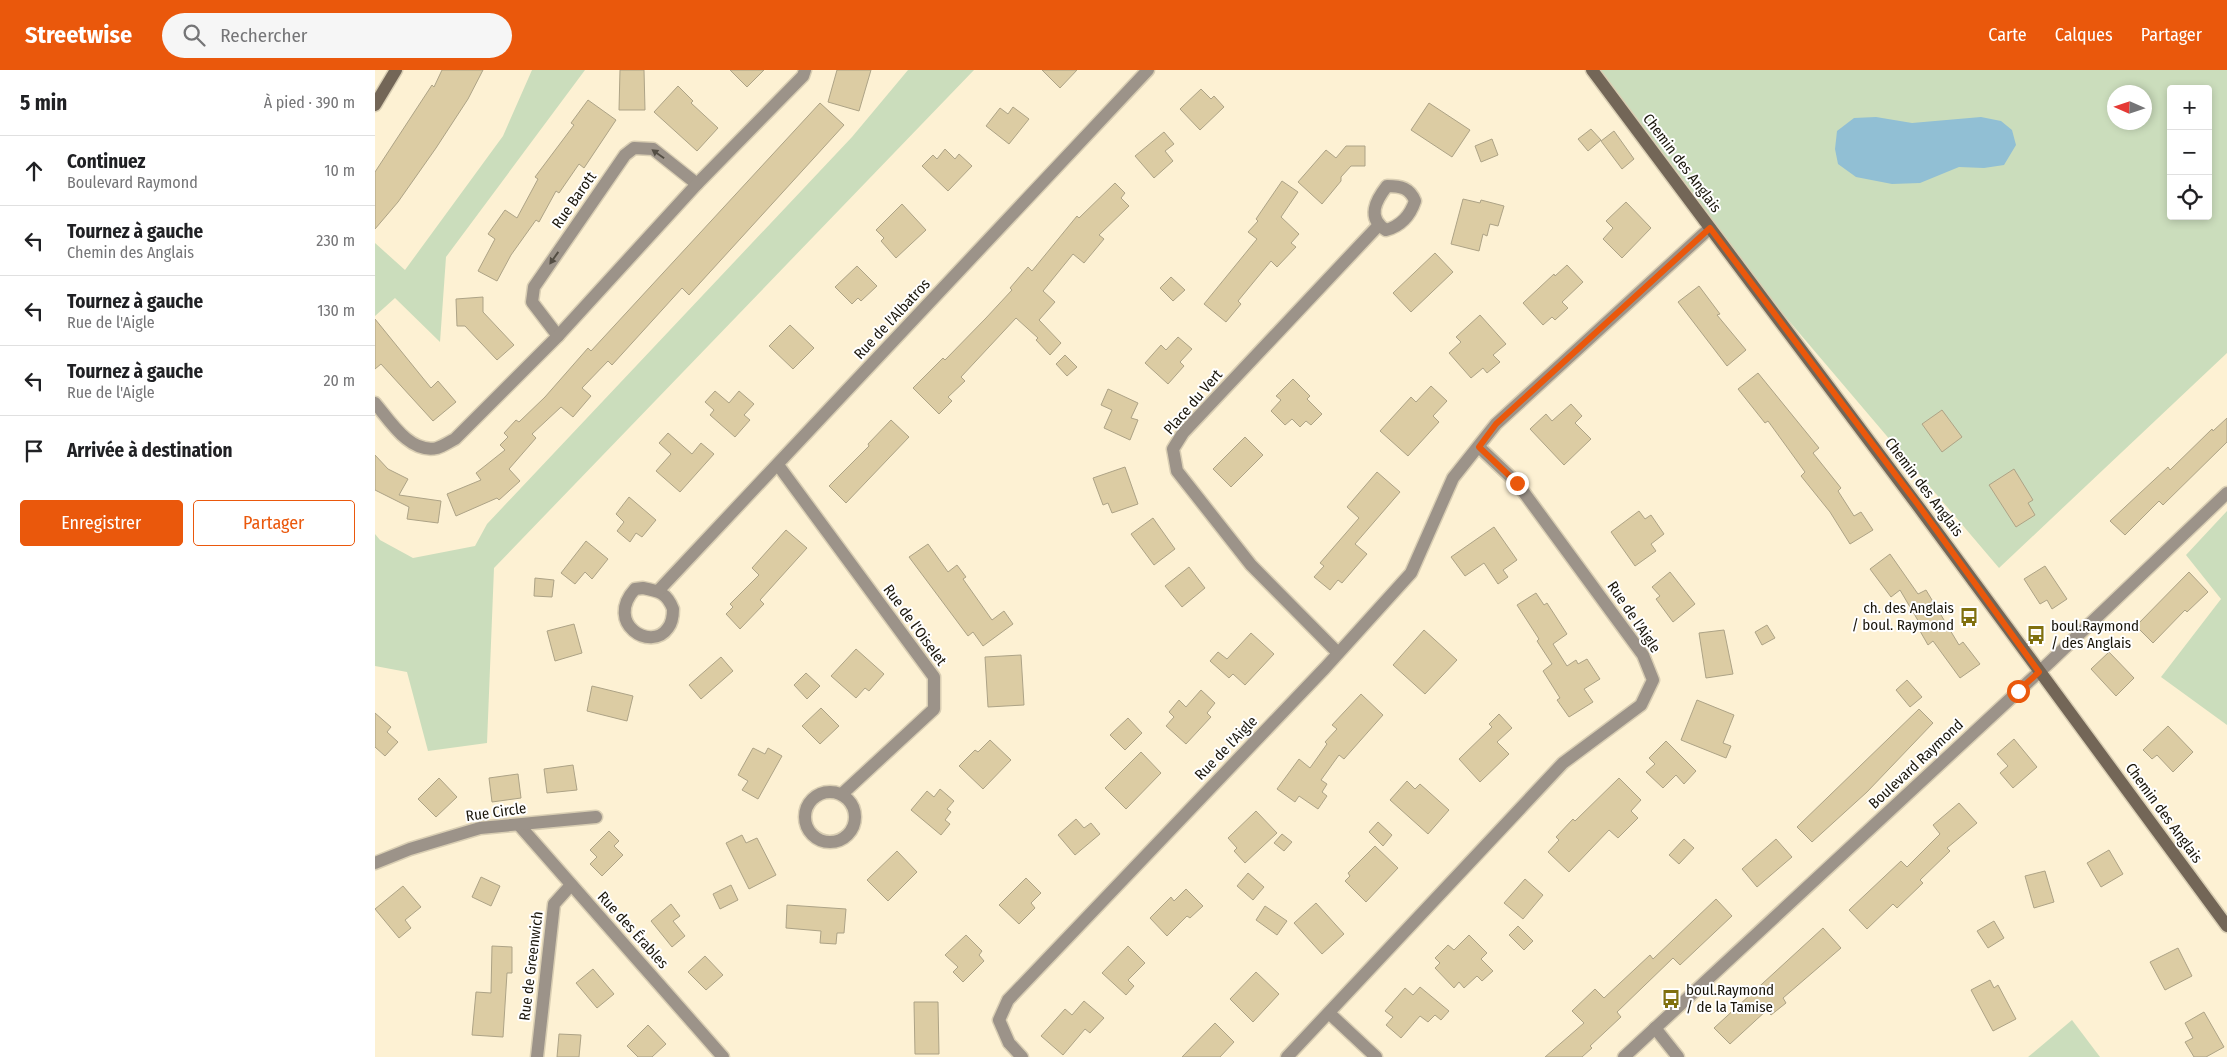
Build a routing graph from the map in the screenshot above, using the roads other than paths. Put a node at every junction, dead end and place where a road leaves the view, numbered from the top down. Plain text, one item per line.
1 (396, 70) edge
2 (805, 70) edge
3 (1148, 70) edge
4 (1592, 70) edge
5 (375, 105) edge
6 (697, 184) junction
7 (1379, 226) dead end
8 (1710, 228) junction
9 (558, 336) junction
10 (375, 404) edge
11 (1479, 447) junction
12 (778, 465) junction
13 (2227, 493) edge
14 (659, 590) dead end
15 (1338, 653) junction
16 (2039, 672) junction
17 (842, 794) junction
18 (596, 817) dead end
19 (519, 824) junction
20 (375, 863) edge
21 (571, 885) junction
22 (2227, 926) edge
23 (1329, 1013) junction
24 (1655, 1028) junction
25 (537, 1057) edge
26 (723, 1057) edge
27 (1022, 1057) edge
28 (1287, 1057) edge
29 (1376, 1057) edge
30 (1624, 1057) edge
31 (1679, 1057) edge

1 - 5 street
2 - 6 street
3 - 12 street, Rue de l'Albatros
4 - 8 street, Chemin des Anglais
6 - 9 street
6 -> 9 street, Rue Barott
7 - 15 street, Place du Vert
8 - 11 street, Rue de l'Aigle
8 - 16 street, Chemin des Anglais
9 - 10 street
11 - 15 street, Rue de l'Aigle
11 - 23 street, Rue de l'Aigle
12 - 14 street, Rue de l'Albatros
12 - 17 street, Rue de l'Oiselet
13 - 16 street, Boulevard Raymond
15 - 27 street, Rue de l'Aigle
16 - 22 street, Chemin des Anglais
16 - 24 street, Boulevard Raymond
17 - 17 street
18 - 19 street, Rue Circle
19 - 20 street, Rue Circle
19 - 21 street, Rue des Érables
21 - 25 street, Rue de Greenwich
21 - 26 street, Rue des Érables
23 - 28 street, Rue de l'Aigle
23 - 29 street
24 - 30 street, Boulevard Raymond
24 - 31 street

